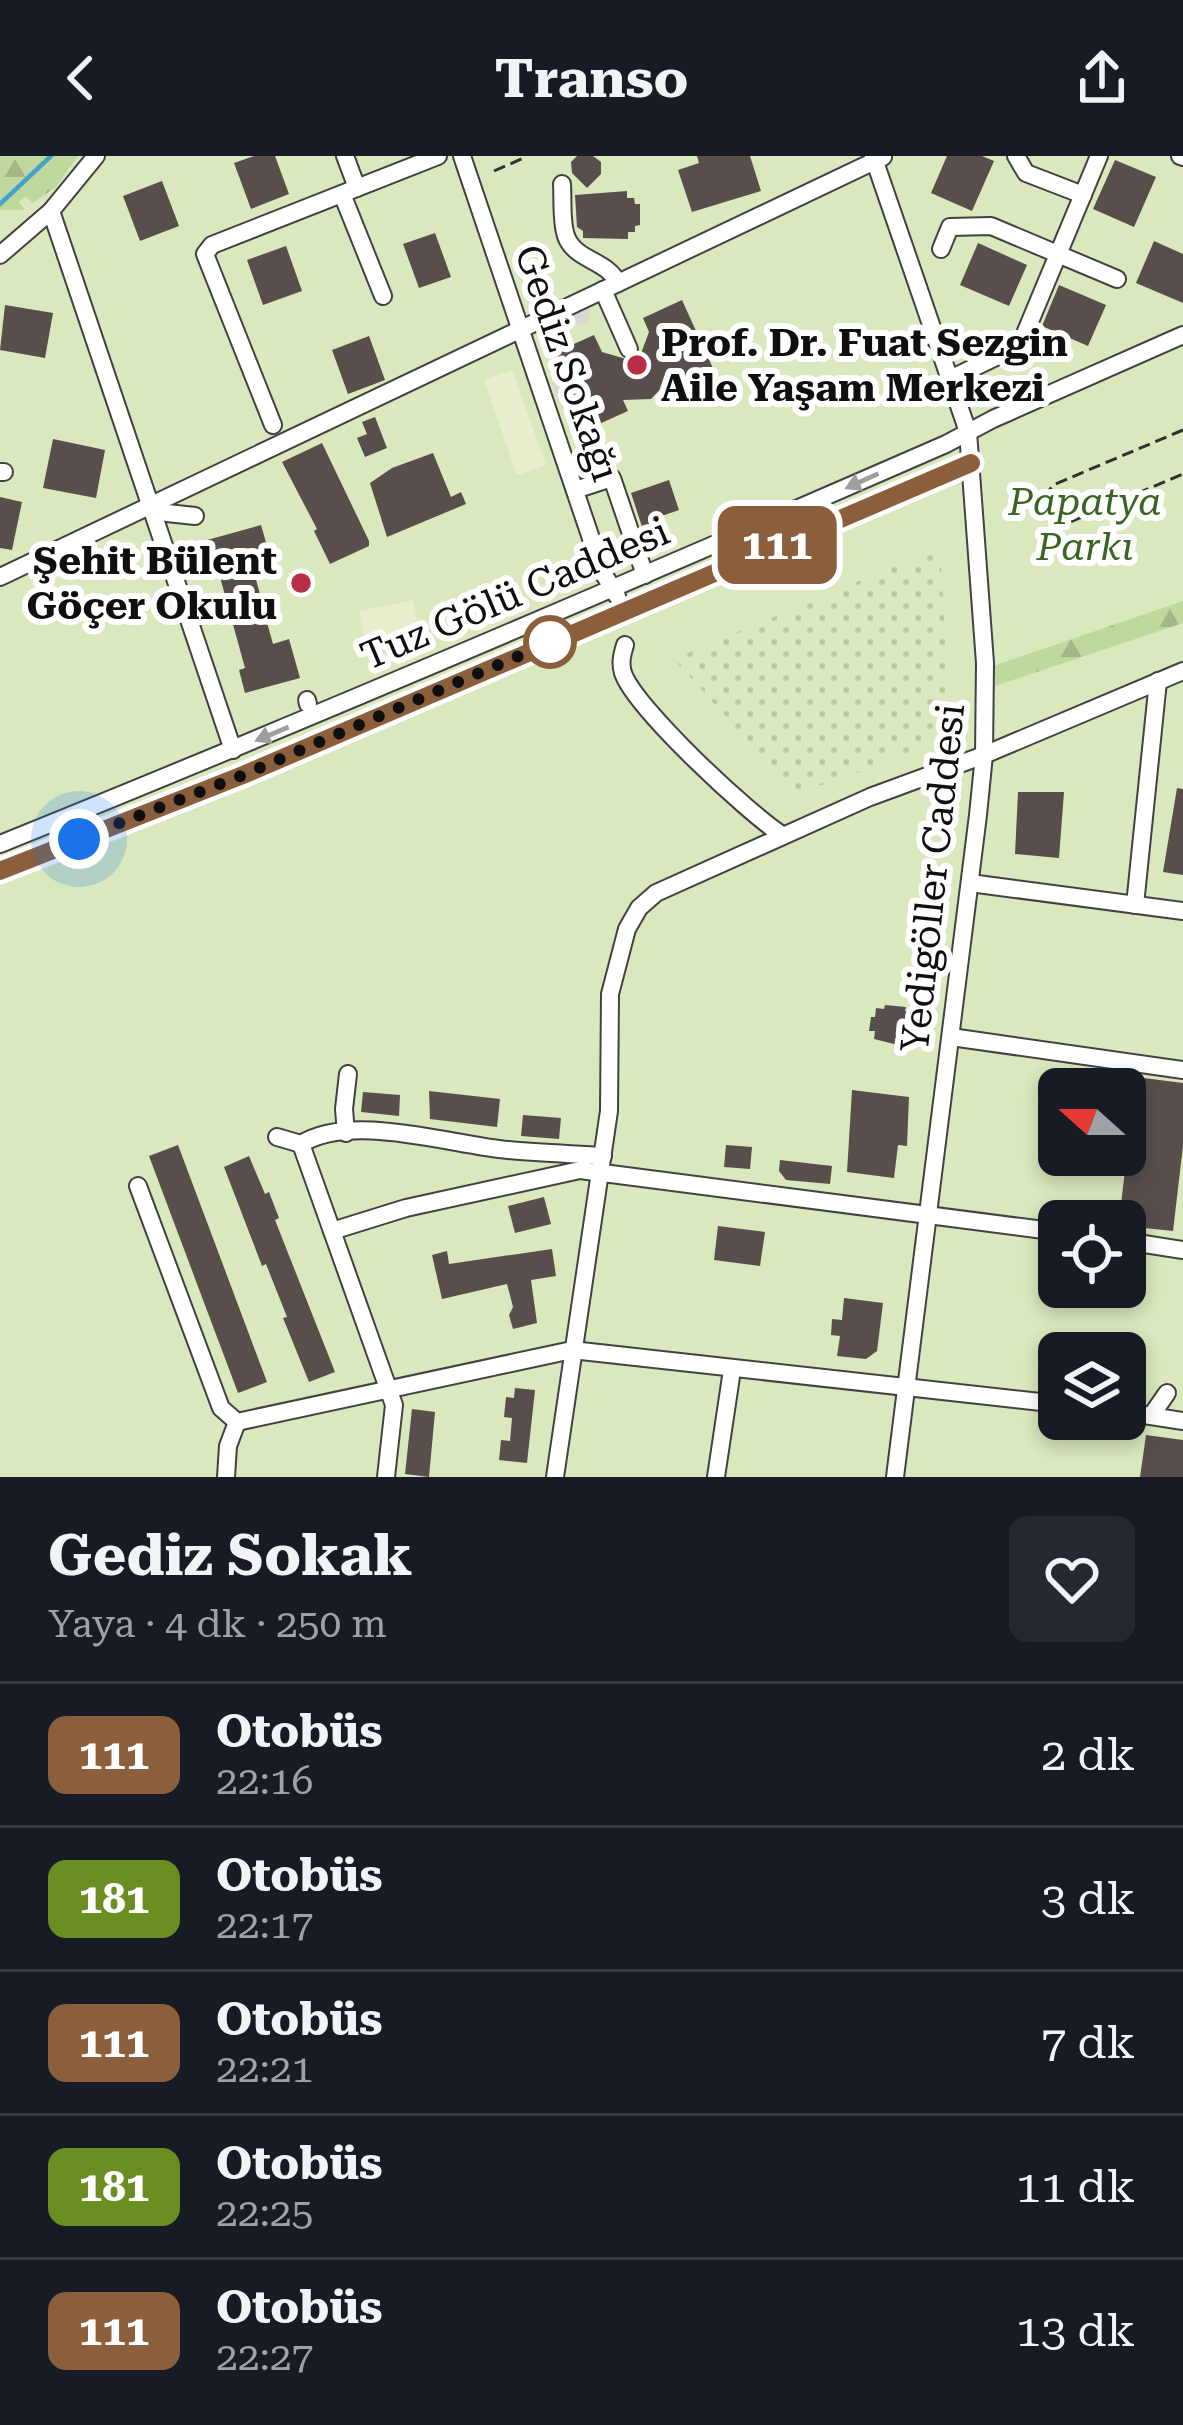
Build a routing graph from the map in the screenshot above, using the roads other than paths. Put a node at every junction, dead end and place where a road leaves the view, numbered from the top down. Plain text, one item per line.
1 (96, 156) edge
2 (345, 156) edge
3 (438, 156) edge
4 (462, 156) edge
5 (1016, 156) edge
6 (1099, 156) edge
7 (878, 158) edge
8 (562, 184) dead end
9 (350, 191) junction
10 (1083, 195) junction
11 (51, 211) junction
12 (941, 249) dead end
13 (0, 256) edge
14 (1058, 256) junction
15 (1117, 280) dead end
16 (610, 286) junction
17 (383, 296) dead end
18 (520, 329) junction
19 (1183, 335) edge
20 (629, 349) dead end
21 (950, 379) junction
22 (273, 424) dead end
23 (968, 433) junction
24 (971, 463) junction
25 (575, 490) junction
26 (149, 505) junction
27 (195, 516) dead end
28 (645, 575) junction
29 (0, 577) edge
30 (613, 589) junction
31 (625, 610) junction
32 (625, 645) dead end
33 (1183, 670) edge
34 (1158, 681) junction
35 (233, 750) junction
36 (984, 755) junction
37 (782, 835) junction
38 (0, 844) edge
39 (0, 871) edge
40 (970, 883) junction
41 (1135, 905) junction
42 (1183, 911) edge
43 (951, 1037) junction
44 (1183, 1070) edge
45 (348, 1074) dead end
46 (346, 1133) junction
47 (277, 1137) dead end
48 (301, 1144) junction
49 (602, 1164) junction
50 (138, 1186) dead end
51 (929, 1214) junction
52 (1038, 1229) edge
53 (332, 1231) junction
54 (1146, 1244) edge
55 (1183, 1250) edge
56 (572, 1350) junction
57 (732, 1370) junction
58 (907, 1388) junction
59 (388, 1389) junction
60 (1167, 1393) dead end
61 (1038, 1402) edge
62 (1146, 1415) edge
63 (1150, 1416) junction
64 (1183, 1421) edge
65 (237, 1422) junction
66 (226, 1477) edge
67 (386, 1477) edge
68 (555, 1477) edge
69 (716, 1477) edge
70 (895, 1477) edge

1 - 11 street
2 - 9 street
3 - 9 street
4 - 18 street, Gediz Sokağı
5 - 10 street
6 - 10 street
7 - 16 street
7 - 21 street, Yedigöller Caddesi
8 - 16 street
9 - 17 street
9 - 22 street
10 - 14 street
11 - 13 street
11 - 26 street
12 - 14 street
14 - 15 street
14 - 21 street
16 - 18 street
16 - 20 street
18 - 25 street, Gediz Sokağı
18 - 26 street
19 - 23 street, Tuz Gölü Caddesi
21 - 23 street, Yedigöller Caddesi
23 - 24 street, Yedigöller Caddesi
23 -> 28 street, Tuz Gölü Caddesi
24 - 31 street, Tuz Gölü Caddesi
24 - 36 street, Yedigöller Caddesi
25 - 28 street
25 - 30 street, Gediz Sokağı
26 - 27 street
26 - 29 street
26 - 35 street
28 - 30 street, Tuz Gölü Caddesi
30 - 31 street, Gediz Sokağı
30 -> 35 street, Tuz Gölü Caddesi
31 - 39 street, Tuz Gölü Caddesi
32 - 37 street
33 - 34 street
34 - 36 street
34 - 41 street
35 - 38 street, Tuz Gölü Caddesi
36 - 37 street
36 - 40 street, Yedigöller Caddesi
37 - 49 street
40 - 41 street
40 - 43 street, Yedigöller Caddesi
41 - 42 street
43 - 44 street
43 - 51 street, Yedigöller Caddesi
45 - 46 street
46 - 48 street
46 - 49 street
47 - 48 street
48 - 53 street
49 - 51 street
49 - 53 street
49 - 56 street
50 - 65 street
51 - 52 street
51 - 58 street, Yedigöller Caddesi
53 - 59 street
54 - 55 street
56 - 57 street
56 - 59 street
56 - 68 street
57 - 58 street
57 - 69 street
58 - 61 street
58 - 70 street, Yedigöller Caddesi
59 - 65 street
59 - 67 street
60 - 63 street
62 - 63 street
63 - 64 street
65 - 66 street

